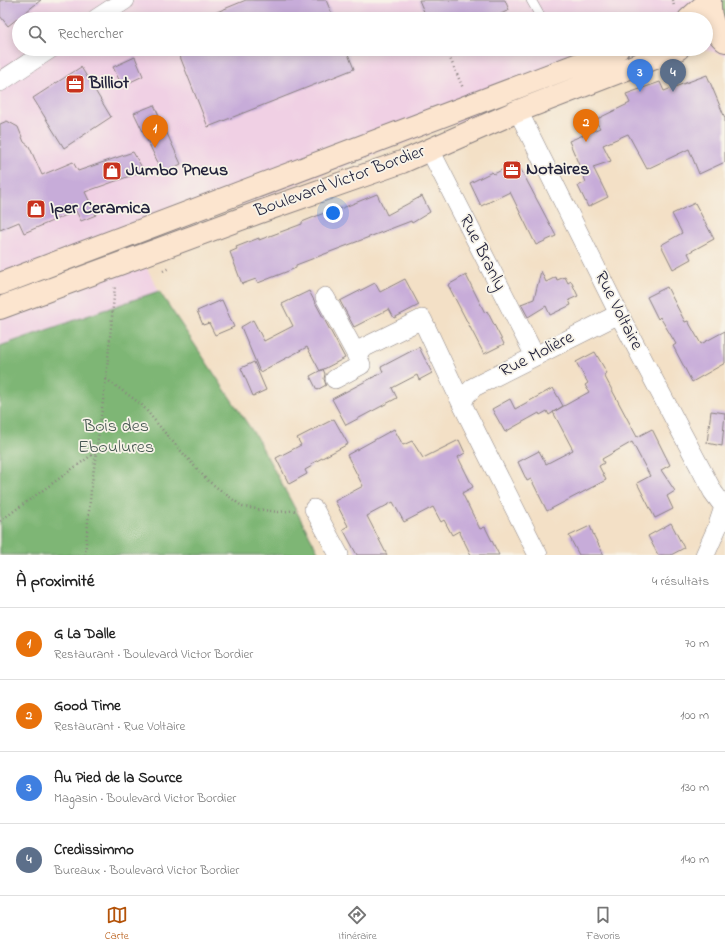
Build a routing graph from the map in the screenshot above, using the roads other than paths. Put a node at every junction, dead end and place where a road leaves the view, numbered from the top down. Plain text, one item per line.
1 (125, 0) edge
2 (531, 0) edge
3 (710, 0) edge
4 (107, 12) edge
5 (538, 12) edge
6 (697, 12) edge
7 (711, 12) edge
8 (713, 24) edge
9 (713, 42) edge
10 (725, 42) edge
11 (39, 56) edge
12 (599, 56) edge
13 (660, 56) edge
14 (0, 82) edge
15 (518, 111) junction
16 (430, 150) junction
17 (0, 284) edge
18 (325, 297) dead end
19 (0, 308) edge
20 (619, 314) junction
21 (354, 352) junction
22 (535, 356) junction
23 (335, 379) dead end
24 (462, 404) junction
25 (725, 506) edge
26 (314, 509) road end
27 (339, 555) edge
28 (538, 555) edge
29 (705, 555) edge

1 - 4 street
2 - 5 lane
3 - 6 main road
3 - 7 main road
8 - 10 main road
9 - 10 main road
11 - 14 street
12 - 17 main road, Boulevard Victor Bordier
13 - 15 main road, Boulevard Victor Bordier
15 - 16 main road, Boulevard Victor Bordier
15 - 20 street, Rue Voltaire
16 - 19 main road, Boulevard Victor Bordier
16 - 22 street, Rue Branly
18 - 21 street
20 - 22 street, Rue Molière
20 - 25 street, Rue Voltaire
21 - 23 street
21 - 24 street
22 - 24 street, Rue Molière
24 - 28 street
25 - 29 street
26 - 27 street

